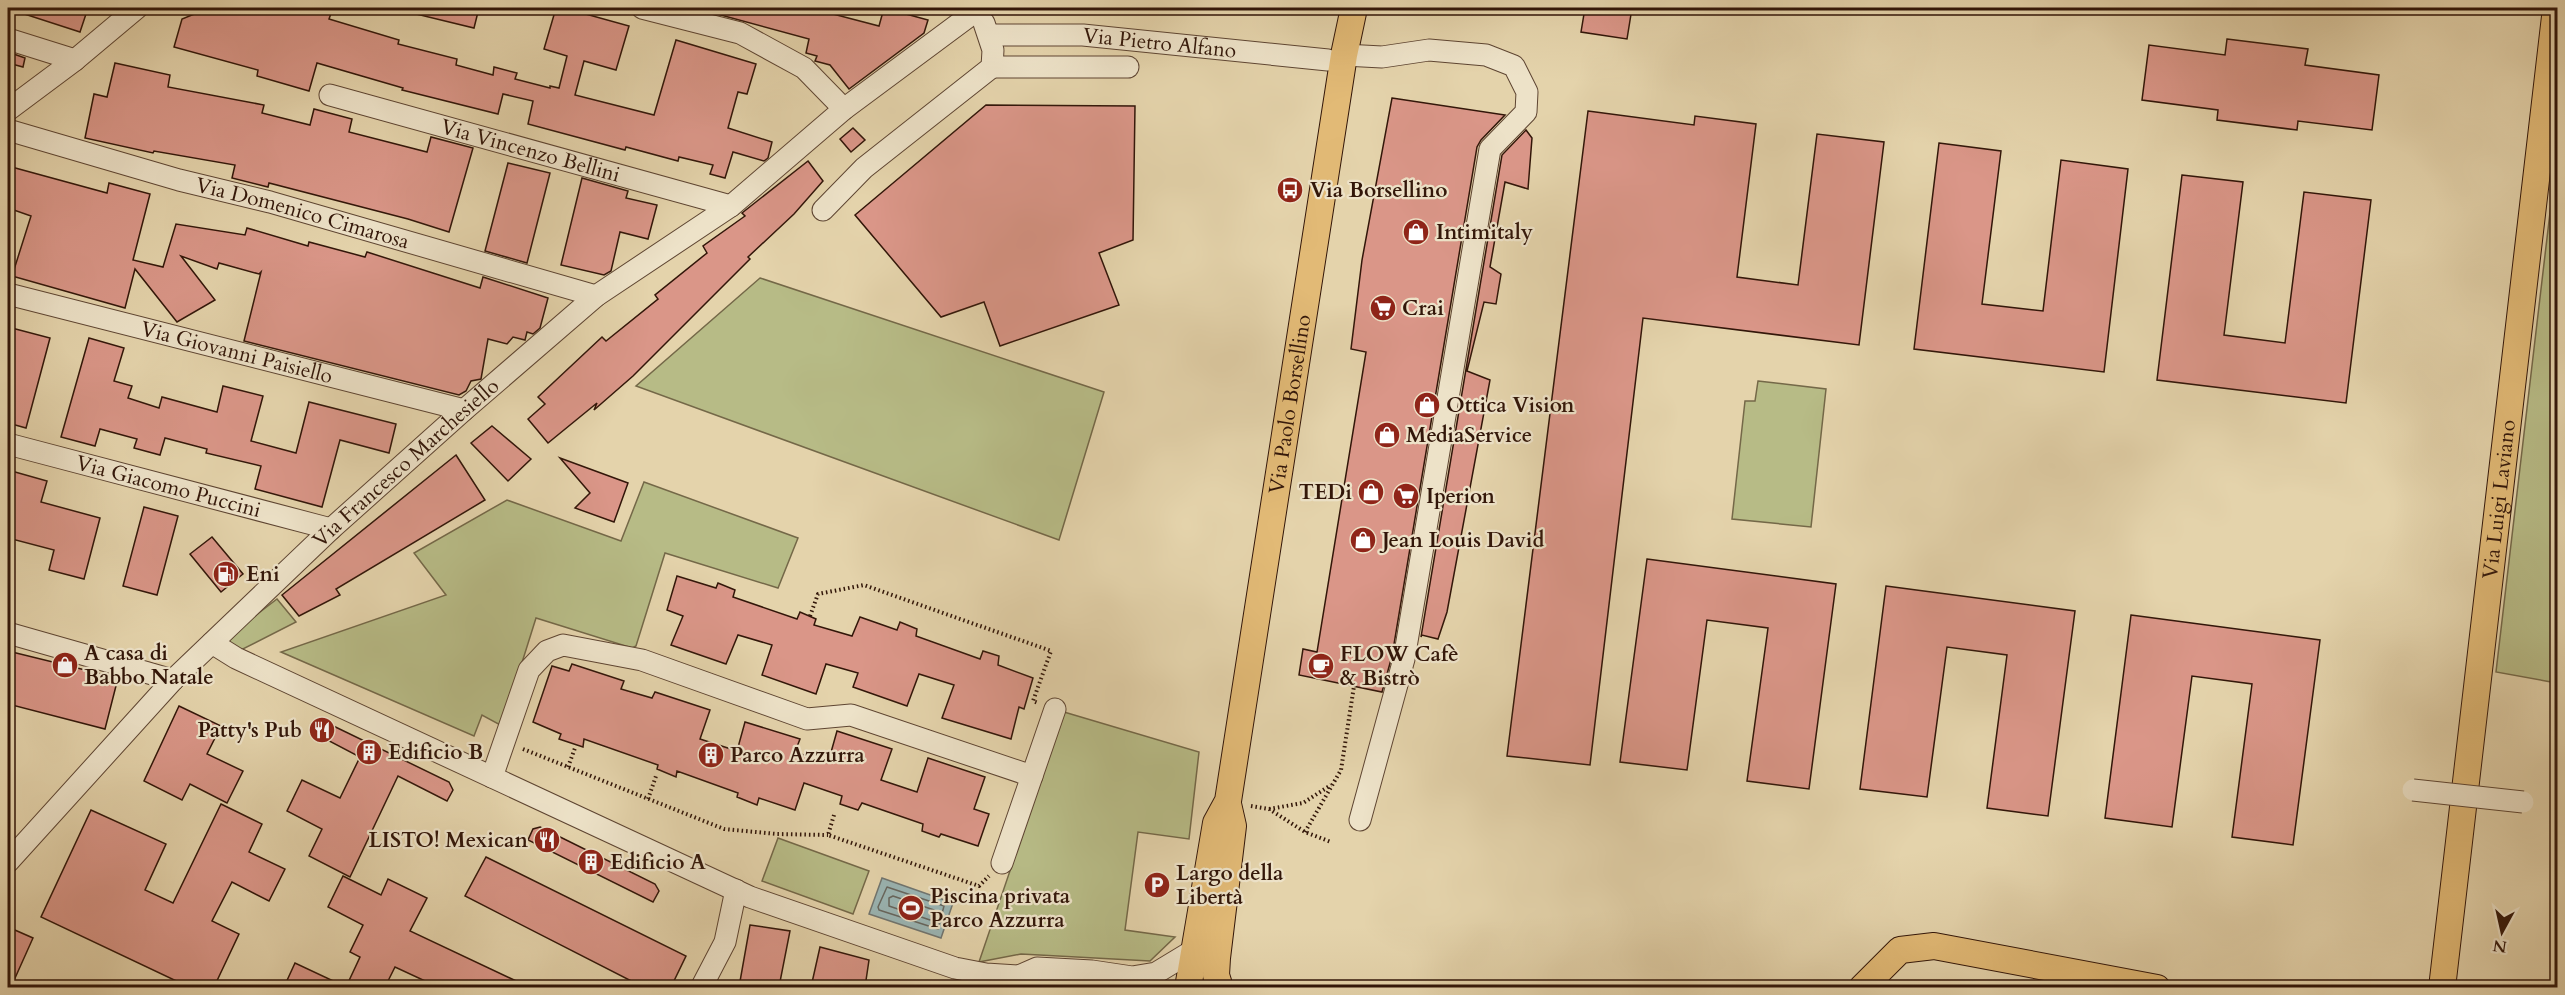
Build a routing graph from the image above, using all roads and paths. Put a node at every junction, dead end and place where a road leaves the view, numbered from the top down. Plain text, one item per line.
1 (137, 8) edge
2 (642, 8) edge
3 (979, 8) edge
4 (1354, 8) edge
5 (2554, 9) edge
6 (990, 35) junction
7 (8, 39) edge
8 (1336, 58) junction
9 (75, 60) junction
10 (992, 67) junction
11 (1128, 67) dead end
12 (330, 95) dead end
13 (844, 109) junction
14 (8, 110) edge
15 (8, 130) edge
16 (731, 206) junction
17 (823, 210) dead end
18 (8, 294) edge
19 (596, 296) junction
20 (464, 410) junction
21 (8, 444) edge
22 (331, 529) junction
23 (810, 616) dead end
24 (8, 633) edge
25 (212, 643) junction
26 (173, 680) junction
27 (1354, 686) dead end
28 (1055, 709) joint
29 (503, 746) junction
30 (575, 748) dead end
31 (568, 767) junction
32 (656, 776) dead end
33 (1032, 776) junction
34 (492, 777) junction
35 (1334, 783) junction
36 (2414, 790) dead end
37 (648, 799) junction
38 (1228, 801) junction
39 (2523, 802) dead end
40 (1269, 809) junction
41 (834, 815) dead end
42 (1360, 820) dead end
43 (1305, 831) junction
44 (828, 835) junction
45 (1332, 842) dead end
46 (8, 862) edge
47 (1002, 863) joint
48 (736, 890) junction
49 (1194, 950) junction
50 (1018, 982) edge
51 (701, 987) edge
52 (1092, 987) edge
53 (1188, 987) edge
54 (1220, 987) edge
55 (1862, 987) edge
56 (2154, 987) edge
57 (2442, 987) edge

1 - 9 street
2 - 13 street
3 - 6 street
3 - 13 street, Via Francesco Marchesiello
4 - 8 main road, Via Paolo Borsellino
5 - 57 main road, Via Luigi Laviano
6 - 8 street, Via Pietro Alfano
6 - 10 street
7 - 9 street
8 - 38 main road, Via Paolo Borsellino
8 - 42 street, Via Pietro Alfano
9 - 14 street
10 - 11 street, Via Pietro Alfano
10 - 17 street
12 - 16 street, Via Vincenzo Bellini
13 - 16 street, Via Francesco Marchesiello
15 - 19 street, Via Domenico Cimarosa
16 - 19 street, Via Francesco Marchesiello
18 - 20 street, Via Giovanni Paisiello
19 - 20 street, Via Francesco Marchesiello
20 - 22 street, Via Francesco Marchesiello
21 - 22 street, Via Giacomo Puccini
22 - 25 street, Via Francesco Marchesiello
23 - 28 path
24 - 26 street
25 - 26 street, Via Francesco Marchesiello
25 - 34 street
26 - 46 street, Via Francesco Marchesiello
27 - 35 path
28 - 33 street
29 - 31 path
29 - 33 street
29 - 34 street
30 - 31 path
31 - 37 path
32 - 37 path
33 - 47 street
34 - 48 street
35 - 40 path
35 - 43 path
36 - 39 street, bridge
37 - 44 path
38 - 40 path
38 - 49 main road, Via Paolo Borsellino
38 - 54 main road, Via Paolo Borsellino
40 - 43 path
41 - 44 path
43 - 45 path
44 - 47 path
48 - 50 street
48 - 51 street
49 - 50 street
49 - 53 main road, Via Paolo Borsellino
50 - 52 street
55 - 56 main road

